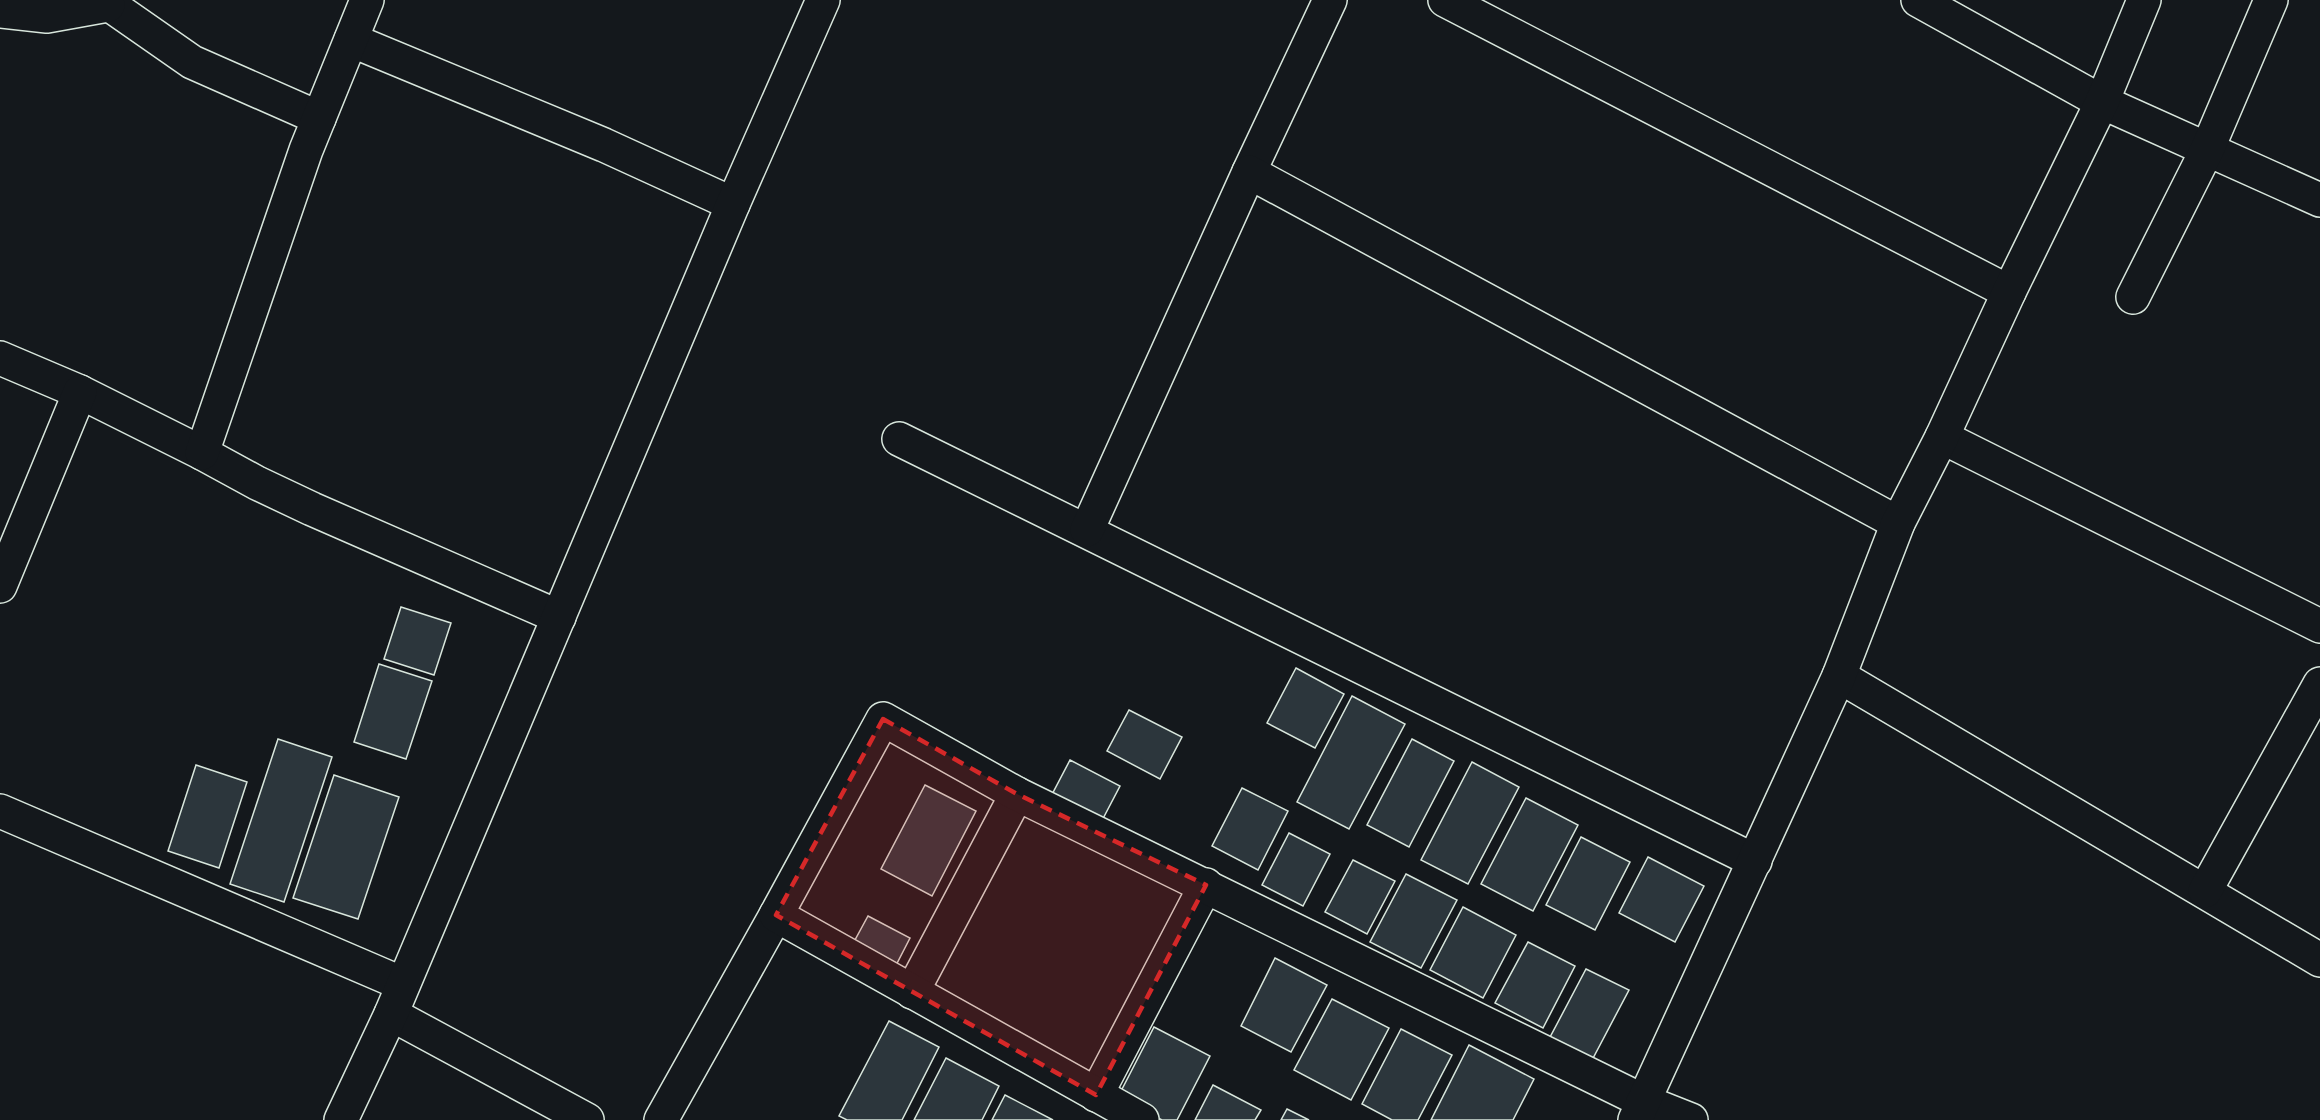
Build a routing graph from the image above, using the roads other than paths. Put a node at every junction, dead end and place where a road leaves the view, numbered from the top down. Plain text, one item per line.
1 (367, 0) edge
2 (823, 0) edge
3 (1330, 0) edge
4 (1445, 0) edge
5 (1918, 0) edge
6 (2144, 0) edge
7 (2271, 0) edge
8 (106, 3) edge
9 (0, 11) edge
10 (351, 40) junction
11 (2102, 102) junction
12 (320, 118) junction
13 (2207, 150) junction
14 (1249, 171) junction
15 (2320, 200) edge
16 (733, 204) junction
17 (2009, 292) junction
18 (2133, 297) dead end
19 (0, 358) edge
20 (80, 392) junction
21 (1942, 437) junction
22 (899, 439) dead end
23 (202, 453) junction
24 (1898, 523) junction
25 (1087, 530) junction
26 (0, 586) edge
27 (559, 616) junction
28 (2320, 626) edge
29 (1839, 676) junction
30 (2320, 684) edge
31 (1017, 794) junction
32 (0, 811) edge
33 (1755, 861) junction
34 (1206, 885) junction
35 (2205, 891) junction
36 (776, 915) junction
37 (2320, 960) edge
38 (403, 984) junction
39 (912, 992) junction
40 (391, 1014) junction
41 (1096, 1095) junction
42 (1639, 1111) edge
43 (341, 1120) edge
44 (586, 1120) edge
45 (661, 1120) edge
46 (1142, 1120) edge
47 (1690, 1120) edge

1 - 10 street
2 - 16 street
3 - 14 street
4 - 17 street
5 - 11 street
6 - 11 street
7 - 13 street
8 - 9 street
8 - 12 street
10 - 12 street
10 - 16 street
11 - 13 street
11 - 17 street
12 - 23 street
13 - 15 street
13 - 18 street
14 - 24 street
14 - 25 street
16 - 27 street
17 - 21 street
19 - 20 street
20 - 23 street
20 - 26 street
21 - 24 street
21 - 28 street
22 - 25 street
23 - 27 street
24 - 29 street
25 - 33 street
27 - 38 street
29 - 33 street
29 - 35 street
30 - 35 street
31 - 34 street
31 - 36 street
31 - 39 street
32 - 38 street
33 - 42 street
34 - 41 street
34 - 42 street
35 - 37 street
36 - 39 street
36 - 45 street
38 - 40 street
39 - 41 street
40 - 43 street
40 - 44 street
41 - 46 street
42 - 47 street

